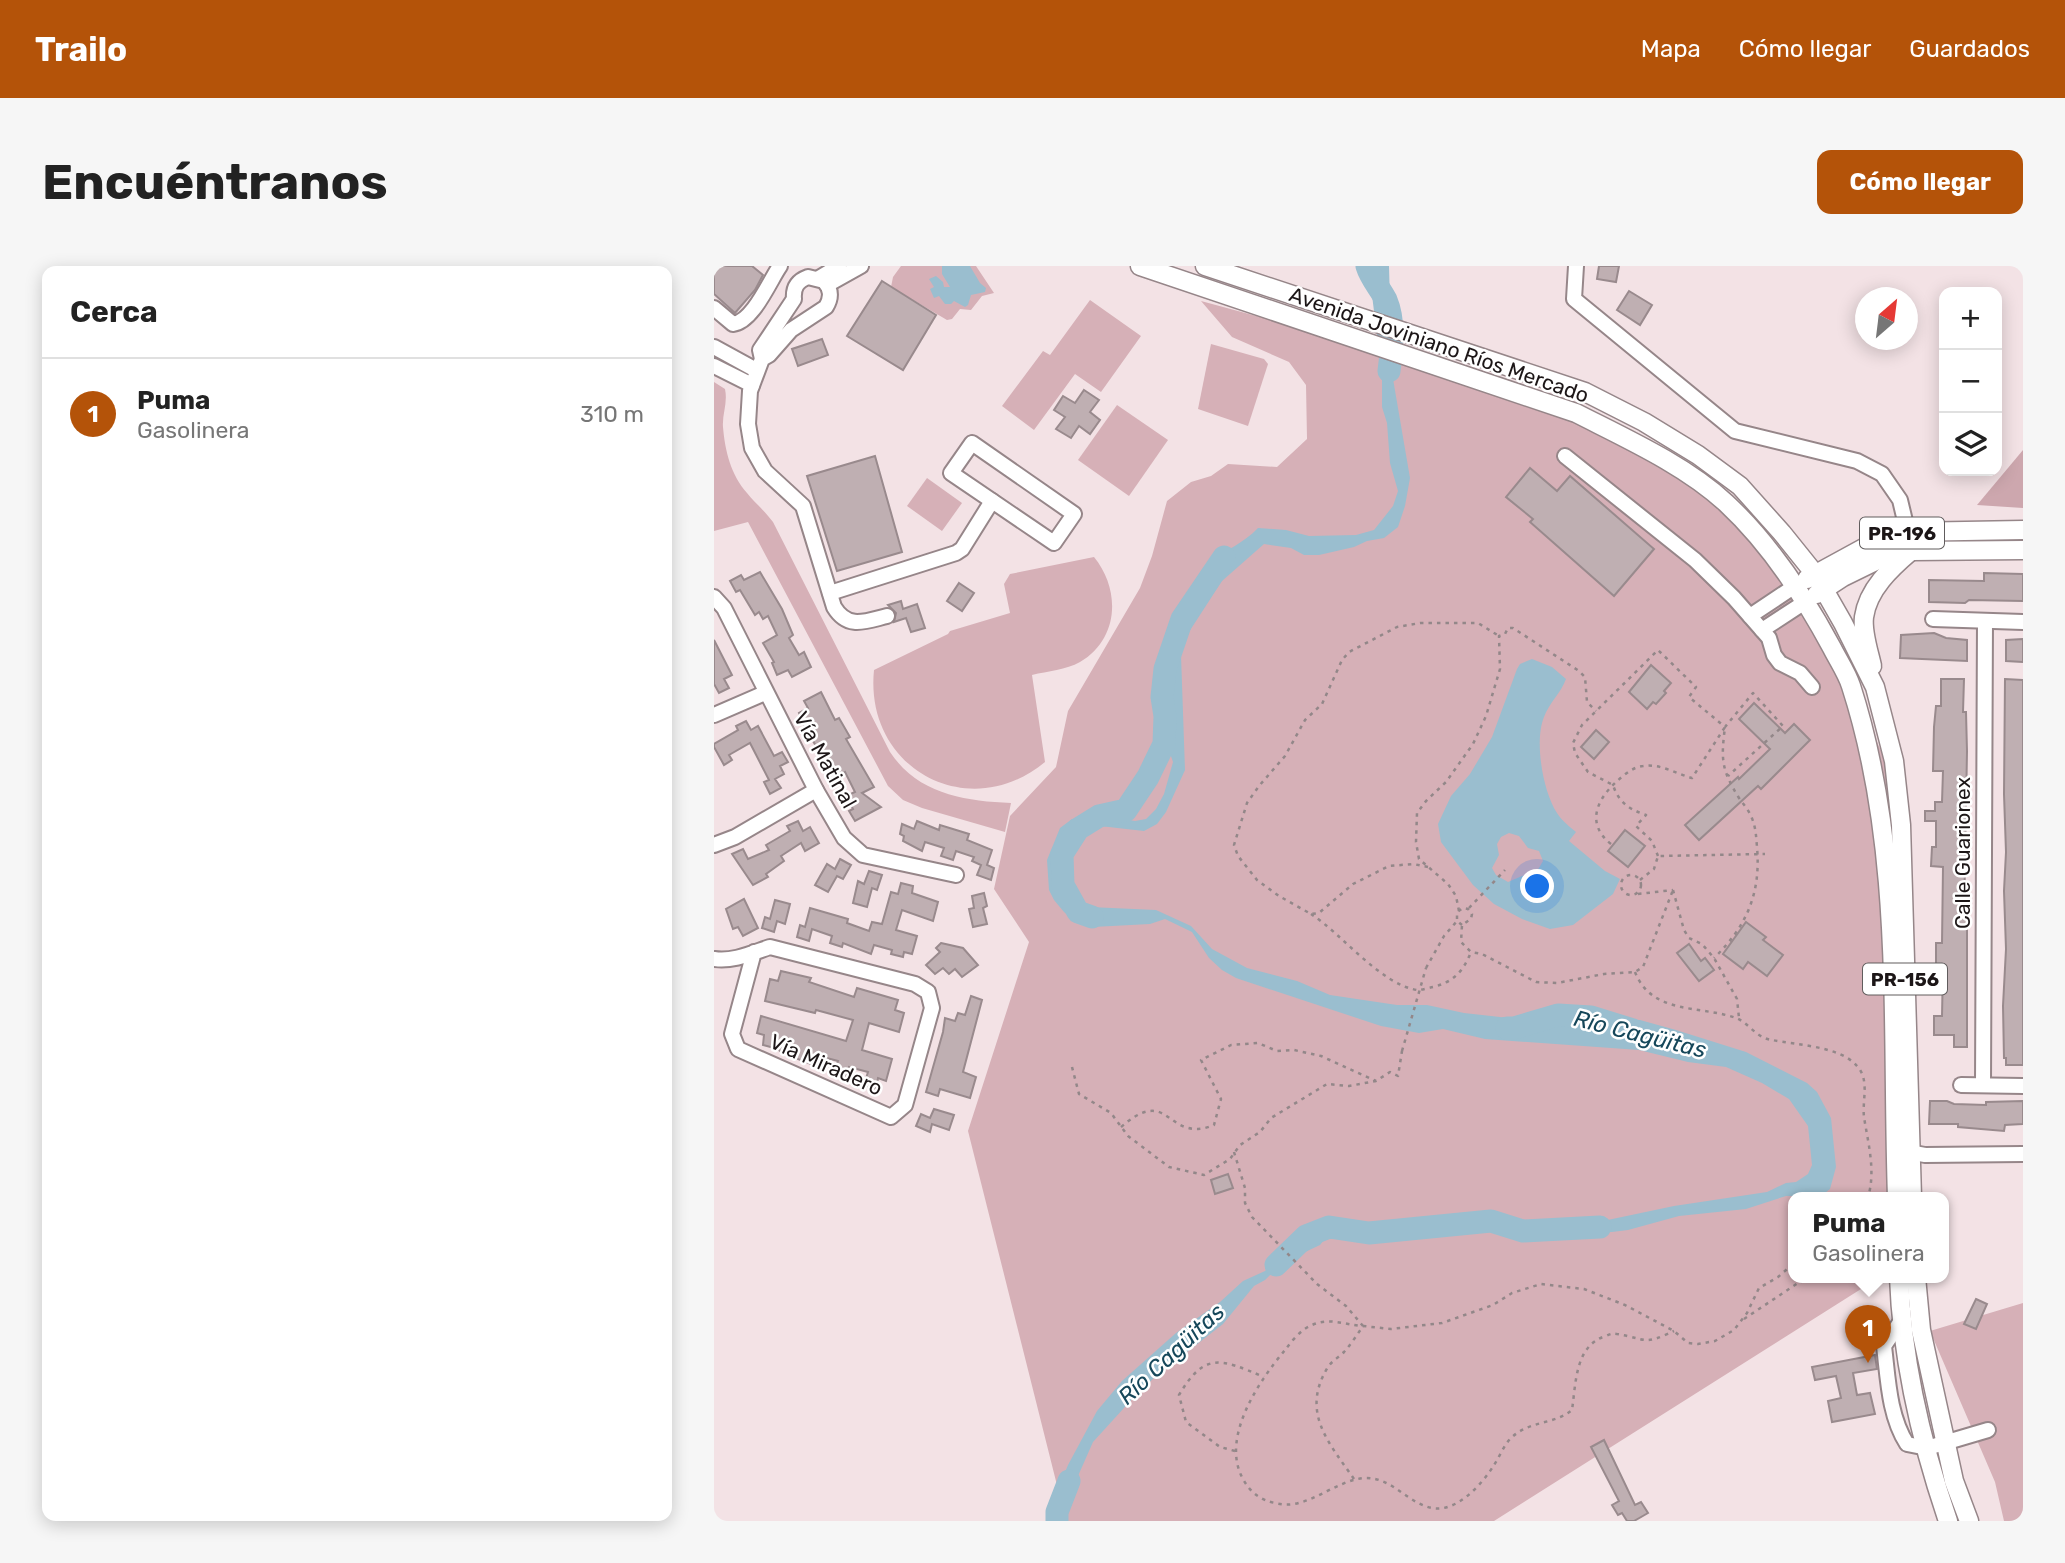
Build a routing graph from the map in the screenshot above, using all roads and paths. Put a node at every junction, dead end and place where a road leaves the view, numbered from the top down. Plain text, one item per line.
1 (839, 266) edge
2 (861, 266) edge
3 (1140, 266) edge
4 (1205, 266) edge
5 (1576, 266) edge
6 (777, 268) edge
7 (823, 282) junction
8 (794, 299) junction
9 (714, 307) edge
10 (816, 313) junction
11 (714, 347) edge
12 (714, 366) edge
13 (757, 371) junction
14 (1564, 456) dead end
15 (992, 501) junction
16 (2023, 530) edge
17 (1907, 532) junction
18 (2023, 550) edge
19 (1912, 551) junction
20 (1820, 582) junction
21 (1795, 586) junction
22 (830, 593) junction
23 (714, 597) edge
24 (1805, 602) junction
25 (887, 615) dead end
26 (1750, 616) junction
27 (1933, 619) dead end
28 (1985, 621) junction
29 (2023, 622) edge
30 (1762, 631) junction
31 (1499, 636) junction
32 (1812, 687) dead end
33 (1875, 687) junction
34 (765, 693) junction
35 (1597, 712) junction
36 (714, 715) edge
37 (1725, 727) junction
38 (1728, 776) junction
39 (1613, 785) junction
40 (816, 790) junction
41 (1611, 844) dead end
42 (714, 845) edge
43 (1765, 854) dead end
44 (1758, 855) junction
45 (1658, 856) junction
46 (1428, 867) junction
47 (1505, 870) dead end
48 (956, 875) dead end
49 (1640, 880) junction
50 (1673, 890) junction
51 (1635, 894) junction
52 (1468, 909) junction
53 (1459, 911) junction
54 (1311, 914) junction
55 (1457, 921) junction
56 (1462, 925) junction
57 (754, 952) junction
58 (1471, 953) junction
59 (1714, 958) junction
60 (714, 959) edge
61 (1635, 972) junction
62 (1739, 1019) junction
63 (1072, 1066) dead end
64 (1376, 1082) junction
65 (1983, 1084) junction
66 (1961, 1085) dead end
67 (2023, 1086) edge
68 (1121, 1127) junction
69 (1902, 1151) junction
70 (1234, 1152) junction
71 (2023, 1154) edge
72 (1869, 1192) edge
73 (1898, 1192) edge
74 (1911, 1192) edge
75 (1788, 1268) edge
76 (1798, 1283) edge
77 (1899, 1283) edge
78 (1917, 1283) edge
79 (1741, 1320) junction
80 (1363, 1326) junction
81 (1674, 1331) junction
82 (1264, 1377) junction
83 (1988, 1430) dead end
84 (1947, 1443) junction
85 (1927, 1448) junction
86 (1235, 1451) junction
87 (1354, 1479) junction
88 (1948, 1521) edge
89 (1969, 1521) edge

1 - 7 street
2 - 7 street
3 - 21 main road, Avenida Joviniano Ríos Mercado / PR-156
4 - 20 main road, Avenida Joviniano Ríos Mercado / PR-156
5 - 17 street
6 - 9 street
7 - 8 street
7 - 10 street
8 - 10 street
8 - 13 street
10 - 13 street
11 - 13 street
12 - 13 street
13 - 22 street
14 - 26 street
15 - 15 street
15 - 22 street
16 - 17 main road, PR-196
17 - 19 street
17 - 20 main road, PR-196
18 - 19 main road, PR-196
19 - 20 main road, PR-196
19 - 33 main road
20 - 21 main road, PR-196
20 - 24 main road, PR-196
20 - 33 main road, Avenida Joviniano Ríos Mercado / PR-156
21 - 24 main road, Avenida Joviniano Ríos Mercado / PR-156
21 - 26 street
22 - 25 street
23 - 34 street, Vía Matinal
24 - 30 street
24 - 69 main road, Avenida Joviniano Ríos Mercado / PR-156
26 - 30 street
27 - 28 street
28 - 29 street
28 - 65 street, Calle Guarionex
30 - 32 street
31 - 35 path
31 - 46 path
31 - 54 path
33 - 69 main road, Avenida Joviniano Ríos Mercado / PR-156
34 - 36 street
34 - 40 street, Vía Matinal
35 - 37 path
35 - 39 path
37 - 38 path
37 - 38 path
37 - 39 path
38 - 44 path
39 - 41 path
39 - 45 path
40 - 42 street
40 - 48 street, Vía Matinal
43 - 44 path
44 - 45 path
44 - 59 path
45 - 49 path
46 - 53 path
46 - 54 path
47 - 52 path
49 - 51 path
49 - 51 path
50 - 51 path
50 - 59 path
50 - 61 path
52 - 53 path
52 - 56 path
53 - 55 path
54 - 58 path
55 - 56 path
55 - 64 path, bridge
56 - 58 path
57 - 57 street, Vía Miradero
57 - 60 street, Vía Miradero
58 - 61 path
59 - 62 path
61 - 62 path
62 - 72 path
63 - 68 path
64 - 68 path
64 - 70 path
65 - 66 street
65 - 67 street
68 - 70 path
69 - 71 street
69 - 73 main road, Avenida Joviniano Ríos Mercado / PR-156
69 - 74 main road, Avenida Joviniano Ríos Mercado / PR-156
70 - 80 path
75 - 79 path
76 - 79 path
77 - 85 main road
78 - 84 main road
79 - 81 path
80 - 81 path
80 - 82 path
80 - 87 path
81 - 87 path
82 - 86 path
82 - 86 path
83 - 84 street
84 - 85 street
84 - 89 main road
85 - 88 main road
86 - 87 path

